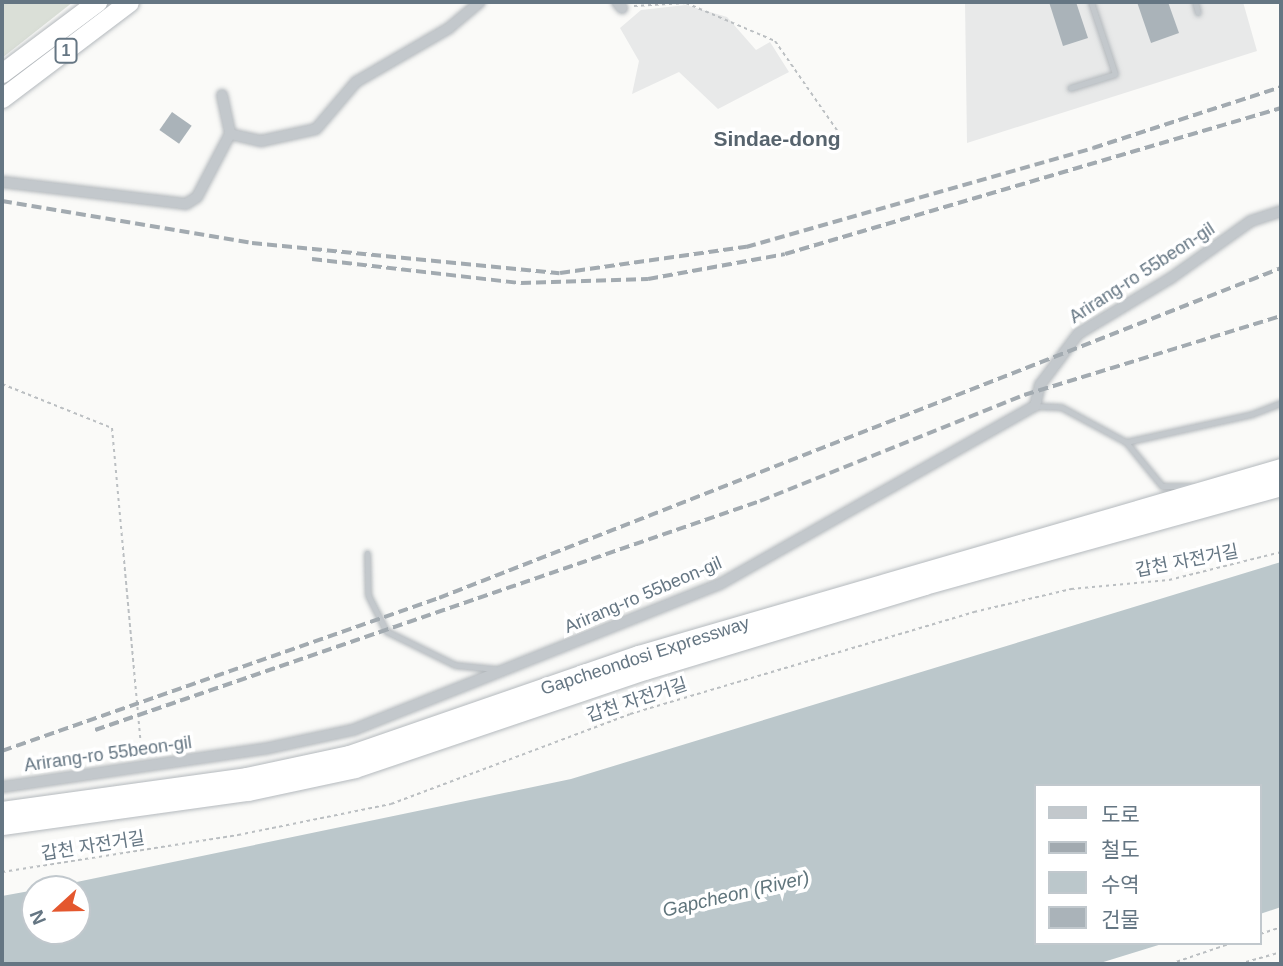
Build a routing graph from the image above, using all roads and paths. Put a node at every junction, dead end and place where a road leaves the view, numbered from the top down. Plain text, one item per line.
1 (97, 2) edge
2 (129, 2) edge
3 (480, 2) edge
4 (1091, 2) edge
5 (1195, 2) edge
6 (620, 5) edge
7 (1198, 13) dead end
8 (2, 73) edge
9 (1070, 88) dead end
10 (222, 95) dead end
11 (2, 98) edge
12 (839, 133) dead end
13 (230, 134) junction
14 (2, 182) edge
15 (1281, 211) edge
16 (2, 384) edge
17 (1281, 403) edge
18 (1035, 406) junction
19 (1126, 442) junction
20 (1281, 468) edge
21 (1223, 486) junction
22 (1281, 486) edge
23 (1281, 552) edge
24 (367, 553) dead end
25 (506, 668) junction
26 (143, 767) junction
27 (2, 787) edge
28 (2, 811) edge
29 (2, 825) edge
30 (2, 872) edge
31 (1281, 927) edge
32 (1262, 933) edge
33 (1226, 945) edge
34 (1281, 952) edge
35 (1170, 964) edge
36 (1239, 964) edge

1 - 8 highway, 1
2 - 11 highway, 1
3 - 13 street
4 - 9 lane
5 - 7 lane
6 - 12 path
10 - 13 street
13 - 14 street
15 - 18 street, Arirang-ro 55beon-gil
16 - 26 path
17 - 19 lane
18 - 19 lane
18 - 25 street, Arirang-ro 55beon-gil
19 - 21 lane
20 - 21 highway, Gapcheondosi Expressway
21 - 28 highway, Gapcheondosi Expressway
22 - 29 highway, Gapcheondosi Expressway
23 - 30 path, 갑천 자전거길
24 - 25 lane
25 - 26 street, Arirang-ro 55beon-gil
26 - 27 street, Arirang-ro 55beon-gil
31 - 32 path
33 - 35 path
34 - 36 path

